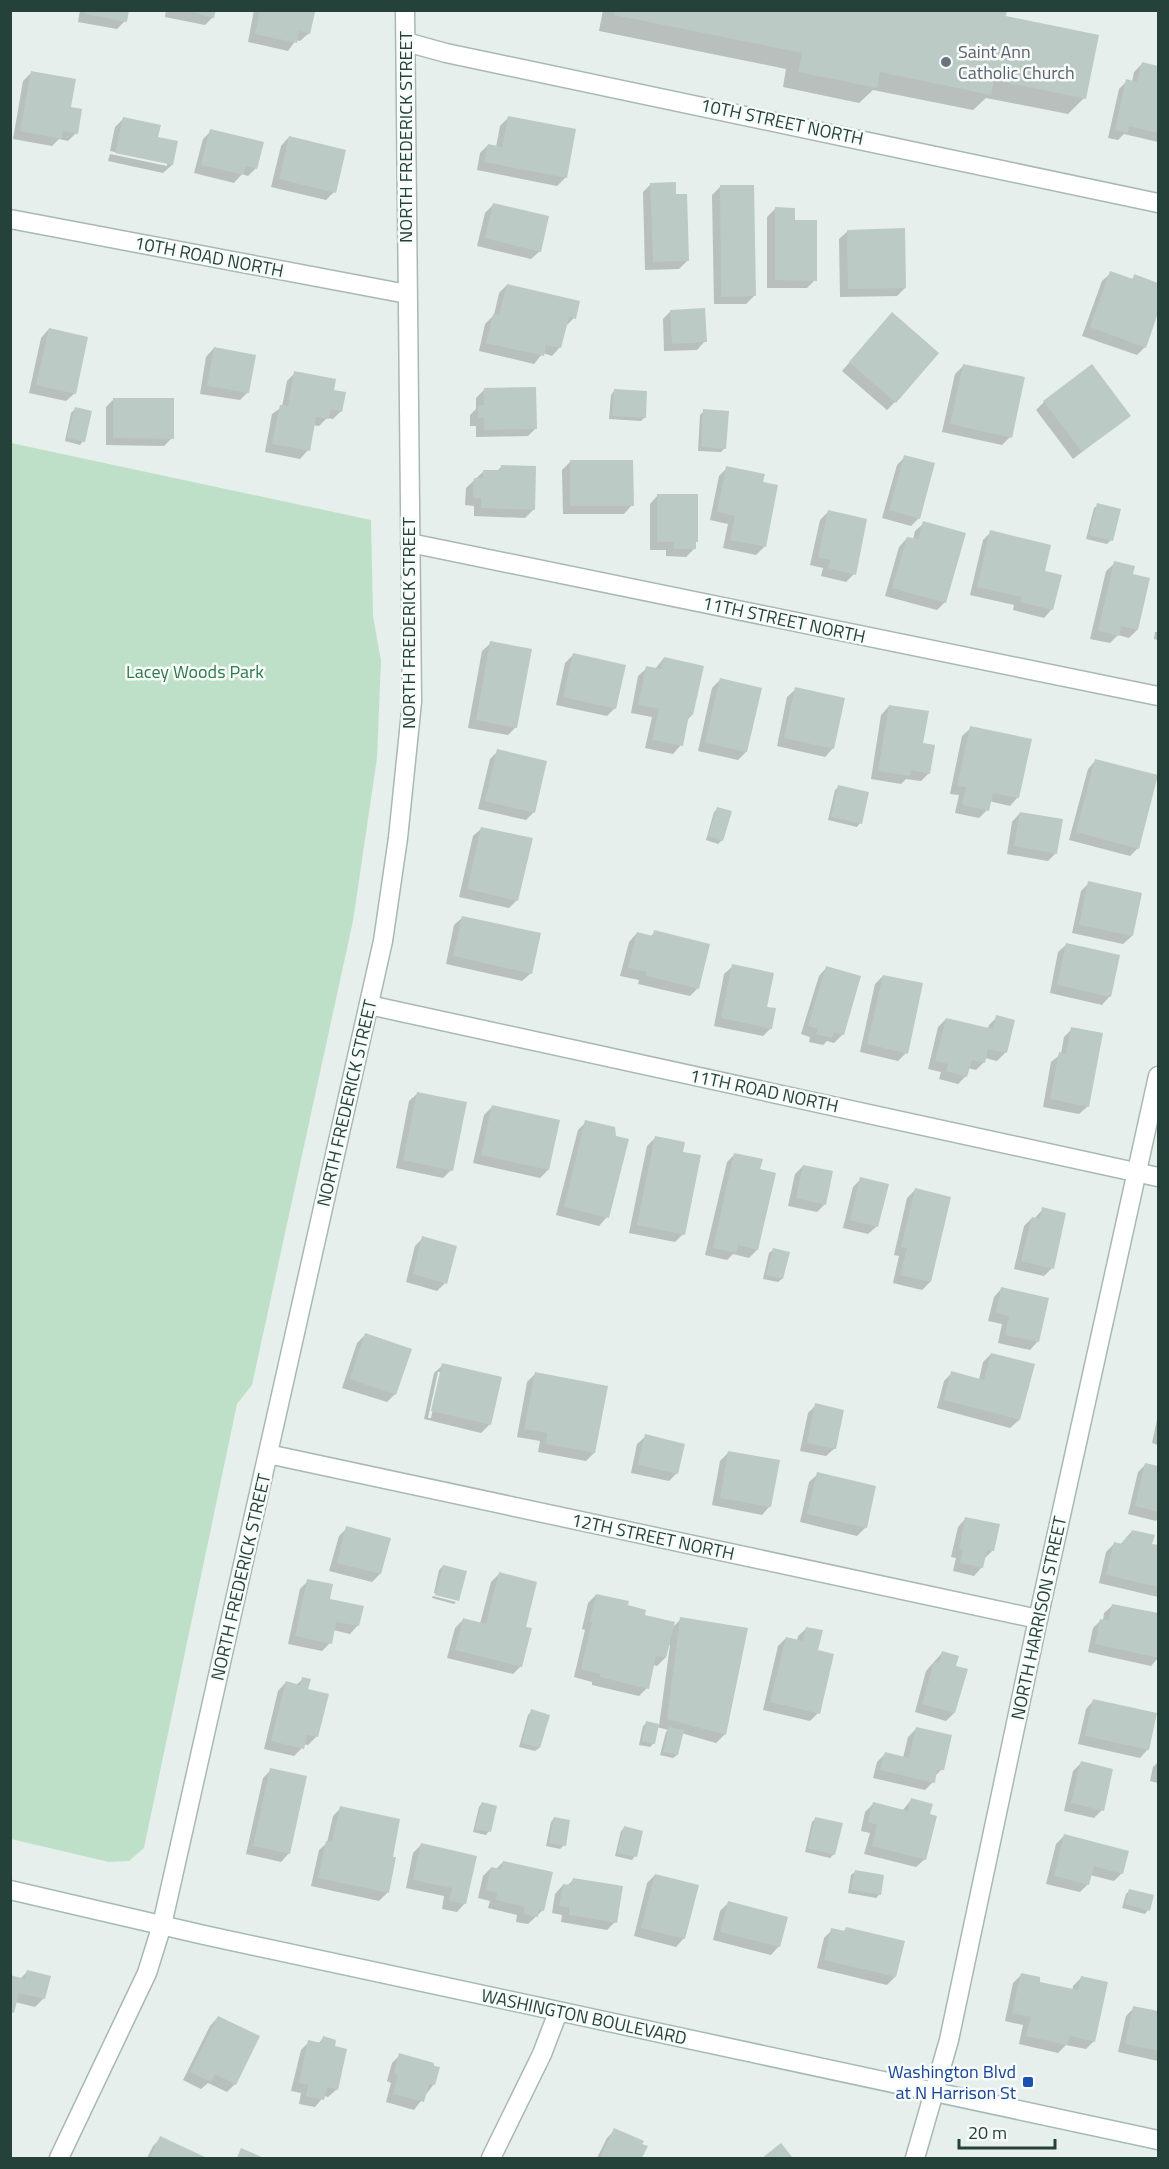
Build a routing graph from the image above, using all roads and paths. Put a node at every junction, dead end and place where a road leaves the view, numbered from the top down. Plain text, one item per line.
1 (405, 10) edge
2 (406, 42) junction
3 (1158, 203) edge
4 (10, 219) edge
5 (407, 294) junction
6 (410, 543) junction
7 (1158, 696) edge
8 (369, 1005) junction
9 (1158, 1076) edge
10 (1138, 1173) junction
11 (1158, 1177) edge
12 (268, 1454) junction
13 (1038, 1619) junction
14 (10, 1890) edge
15 (162, 1925) junction
16 (558, 2012) junction
17 (935, 2092) junction
18 (1158, 2139) edge
19 (59, 2158) edge
20 (491, 2158) edge
21 (915, 2158) edge

1 - 2 street, NORTH FREDERICK STREET
2 - 3 street, 10TH STREET NORTH
2 - 5 street, NORTH FREDERICK STREET
4 - 5 street, 10TH ROAD NORTH
5 - 6 street, NORTH FREDERICK STREET
6 - 7 street, 11TH STREET NORTH
6 - 8 street, NORTH FREDERICK STREET
8 - 10 street, 11TH ROAD NORTH
8 - 12 street, NORTH FREDERICK STREET
9 - 10 street, NORTH HARRISON STREET
10 - 11 street, 11TH ROAD NORTH
10 - 13 street, NORTH HARRISON STREET
12 - 13 street, 12TH STREET NORTH
12 - 15 street, NORTH FREDERICK STREET
13 - 17 street, NORTH HARRISON STREET
14 - 15 street, WASHINGTON BOULEVARD
15 - 16 street, WASHINGTON BOULEVARD
15 - 19 street, NORTH FREDERICK STREET
16 - 17 street, WASHINGTON BOULEVARD
16 - 20 street
17 - 18 street, WASHINGTON BOULEVARD
17 - 21 street, NORTH HARRISON STREET

